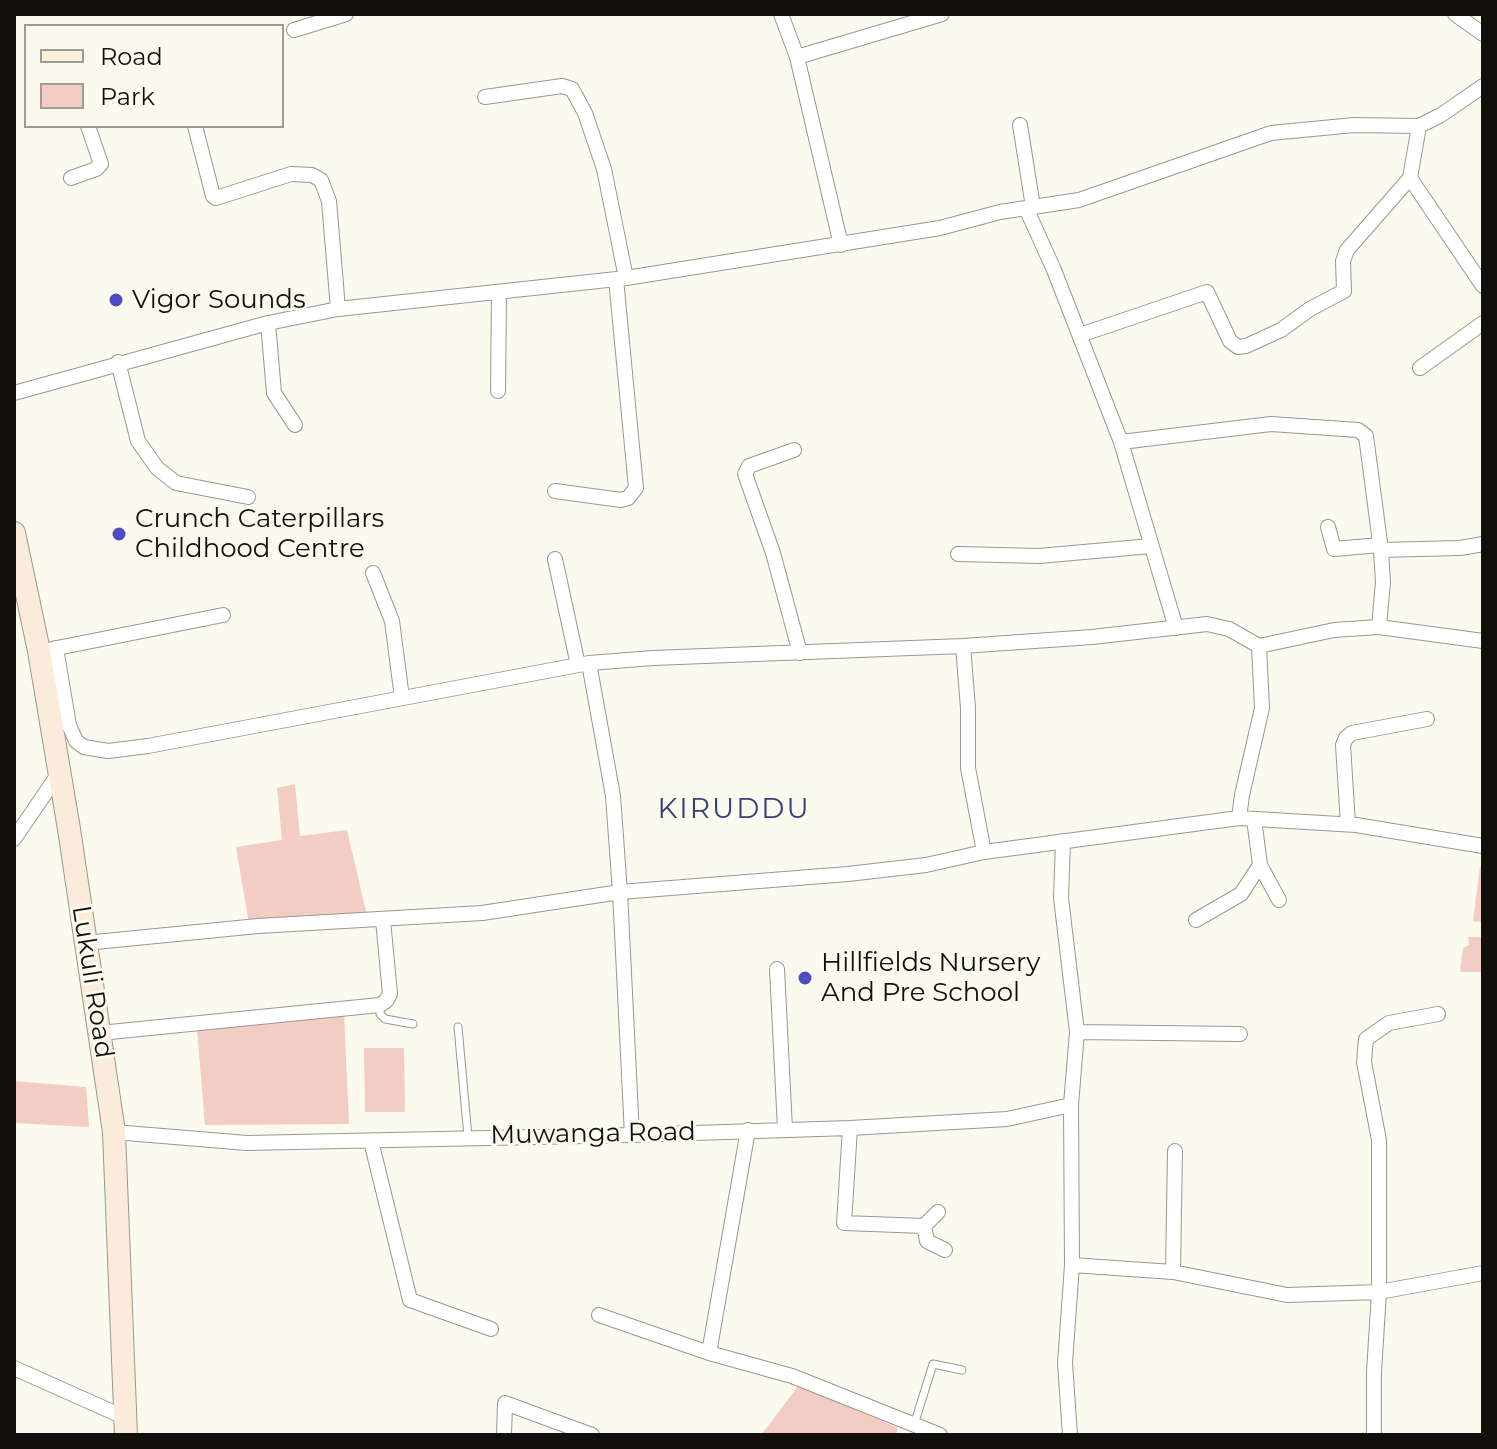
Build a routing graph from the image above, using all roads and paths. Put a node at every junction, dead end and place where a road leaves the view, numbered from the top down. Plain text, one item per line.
1 (346, 14) edge
2 (781, 14) edge
3 (942, 14) edge
4 (1455, 14) edge
5 (294, 30) dead end
6 (1483, 34) edge
7 (797, 57) junction
8 (1483, 86) edge
9 (485, 97) dead end
10 (1020, 125) dead end
11 (1419, 126) junction
12 (89, 128) edge
13 (196, 128) edge
14 (71, 178) dead end
15 (1410, 178) junction
16 (1030, 207) junction
17 (841, 245) junction
18 (621, 279) junction
19 (1483, 286) edge
20 (499, 292) junction
21 (338, 309) junction
22 (268, 323) junction
23 (1483, 323) edge
24 (1080, 335) junction
25 (118, 362) junction
26 (1420, 368) dead end
27 (498, 391) dead end
28 (14, 393) edge
29 (295, 425) dead end
30 (1121, 442) junction
31 (794, 450) dead end
32 (555, 491) dead end
33 (248, 497) dead end
34 (1328, 527) dead end
35 (14, 533) edge
36 (1483, 544) edge
37 (1151, 546) junction
38 (1380, 548) junction
39 (958, 554) dead end
40 (555, 559) dead end
41 (373, 573) dead end
42 (223, 615) dead end
43 (1379, 627) junction
44 (1176, 628) junction
45 (1483, 641) edge
46 (963, 646) junction
47 (1259, 646) junction
48 (47, 650) junction
49 (800, 653) junction
50 (584, 664) junction
51 (402, 698) junction
52 (1427, 719) dead end
53 (57, 776) junction
54 (1246, 819) junction
55 (1348, 824) junction
56 (14, 839) edge
57 (1063, 841) junction
58 (1483, 846) edge
59 (984, 852) junction
60 (1260, 865) junction
61 (620, 892) junction
62 (1279, 900) dead end
63 (383, 920) junction
64 (1196, 920) dead end
65 (85, 943) junction
66 (777, 969) dead end
67 (380, 1005) junction
68 (1438, 1014) dead end
69 (413, 1024) dead end
70 (458, 1027) dead end
71 (1077, 1032) junction
72 (100, 1033) junction
73 (1240, 1034) dead end
74 (1071, 1105) junction
75 (850, 1128) junction
76 (785, 1129) junction
77 (748, 1130) junction
78 (114, 1132) junction
79 (632, 1135) junction
80 (468, 1137) junction
81 (371, 1141) junction
82 (1175, 1151) dead end
83 (938, 1212) dead end
84 (924, 1226) junction
85 (945, 1250) dead end
86 (1072, 1265) junction
87 (1173, 1272) junction
88 (1483, 1273) edge
89 (1379, 1292) junction
90 (599, 1315) dead end
91 (491, 1329) dead end
92 (709, 1353) junction
93 (14, 1368) edge
94 (962, 1370) dead end
95 (126, 1427) edge
96 (910, 1428) edge
97 (504, 1435) edge
98 (592, 1435) edge
99 (940, 1435) edge
100 (1070, 1435) edge
101 (1374, 1435) edge

1 - 5 street
2 - 7 street
3 - 7 street
4 - 6 street
7 - 17 street
8 - 11 street
9 - 18 street
10 - 16 street
11 - 15 street
11 - 16 street
12 - 14 street
13 - 21 street
15 - 19 street
15 - 24 street
16 - 17 street
16 - 24 street
17 - 18 street
18 - 20 street
18 - 32 street
20 - 21 street
20 - 27 street
21 - 22 street
22 - 25 street
22 - 29 street
23 - 26 street
24 - 30 street
25 - 28 street
25 - 33 street
30 - 37 street
30 - 38 street
31 - 49 street
34 - 38 street
35 - 48 street, Lukuli Road
36 - 38 street
37 - 39 street
37 - 44 street
38 - 43 street
40 - 50 street
41 - 51 street
42 - 48 street
43 - 45 street
43 - 47 street
44 - 46 street
44 - 47 street
46 - 49 street
46 - 59 street
47 - 54 street
48 - 51 street
48 - 53 street, Lukuli Road
49 - 50 street
50 - 51 street
50 - 61 street
52 - 55 street
53 - 56 street
53 - 65 street, Lukuli Road
54 - 55 street
54 - 57 street
54 - 60 street
55 - 58 street
57 - 59 street
57 - 71 street
59 - 61 street
60 - 62 street
60 - 64 street
61 - 63 street
61 - 79 street
63 - 65 street
63 - 67 street
65 - 72 street, Lukuli Road
66 - 76 street
67 - 69 lane
67 - 72 street
68 - 89 street
70 - 80 lane
71 - 73 street
71 - 74 street
72 - 78 street, Lukuli Road
74 - 75 street, Muwanga Road
74 - 86 street
75 - 76 street, Muwanga Road
75 - 84 street
76 - 77 street, Muwanga Road
77 - 79 street, Muwanga Road
77 - 92 street
78 - 81 street, Muwanga Road
78 - 95 street, Lukuli Road
79 - 80 street, Muwanga Road
80 - 81 street, Muwanga Road
81 - 91 street
82 - 87 street
83 - 84 street
84 - 85 street
86 - 87 street
86 - 100 street
87 - 89 street
88 - 89 street
89 - 101 street
90 - 92 street
92 - 96 street
93 - 95 street
94 - 96 lane
96 - 99 street
97 - 98 street

